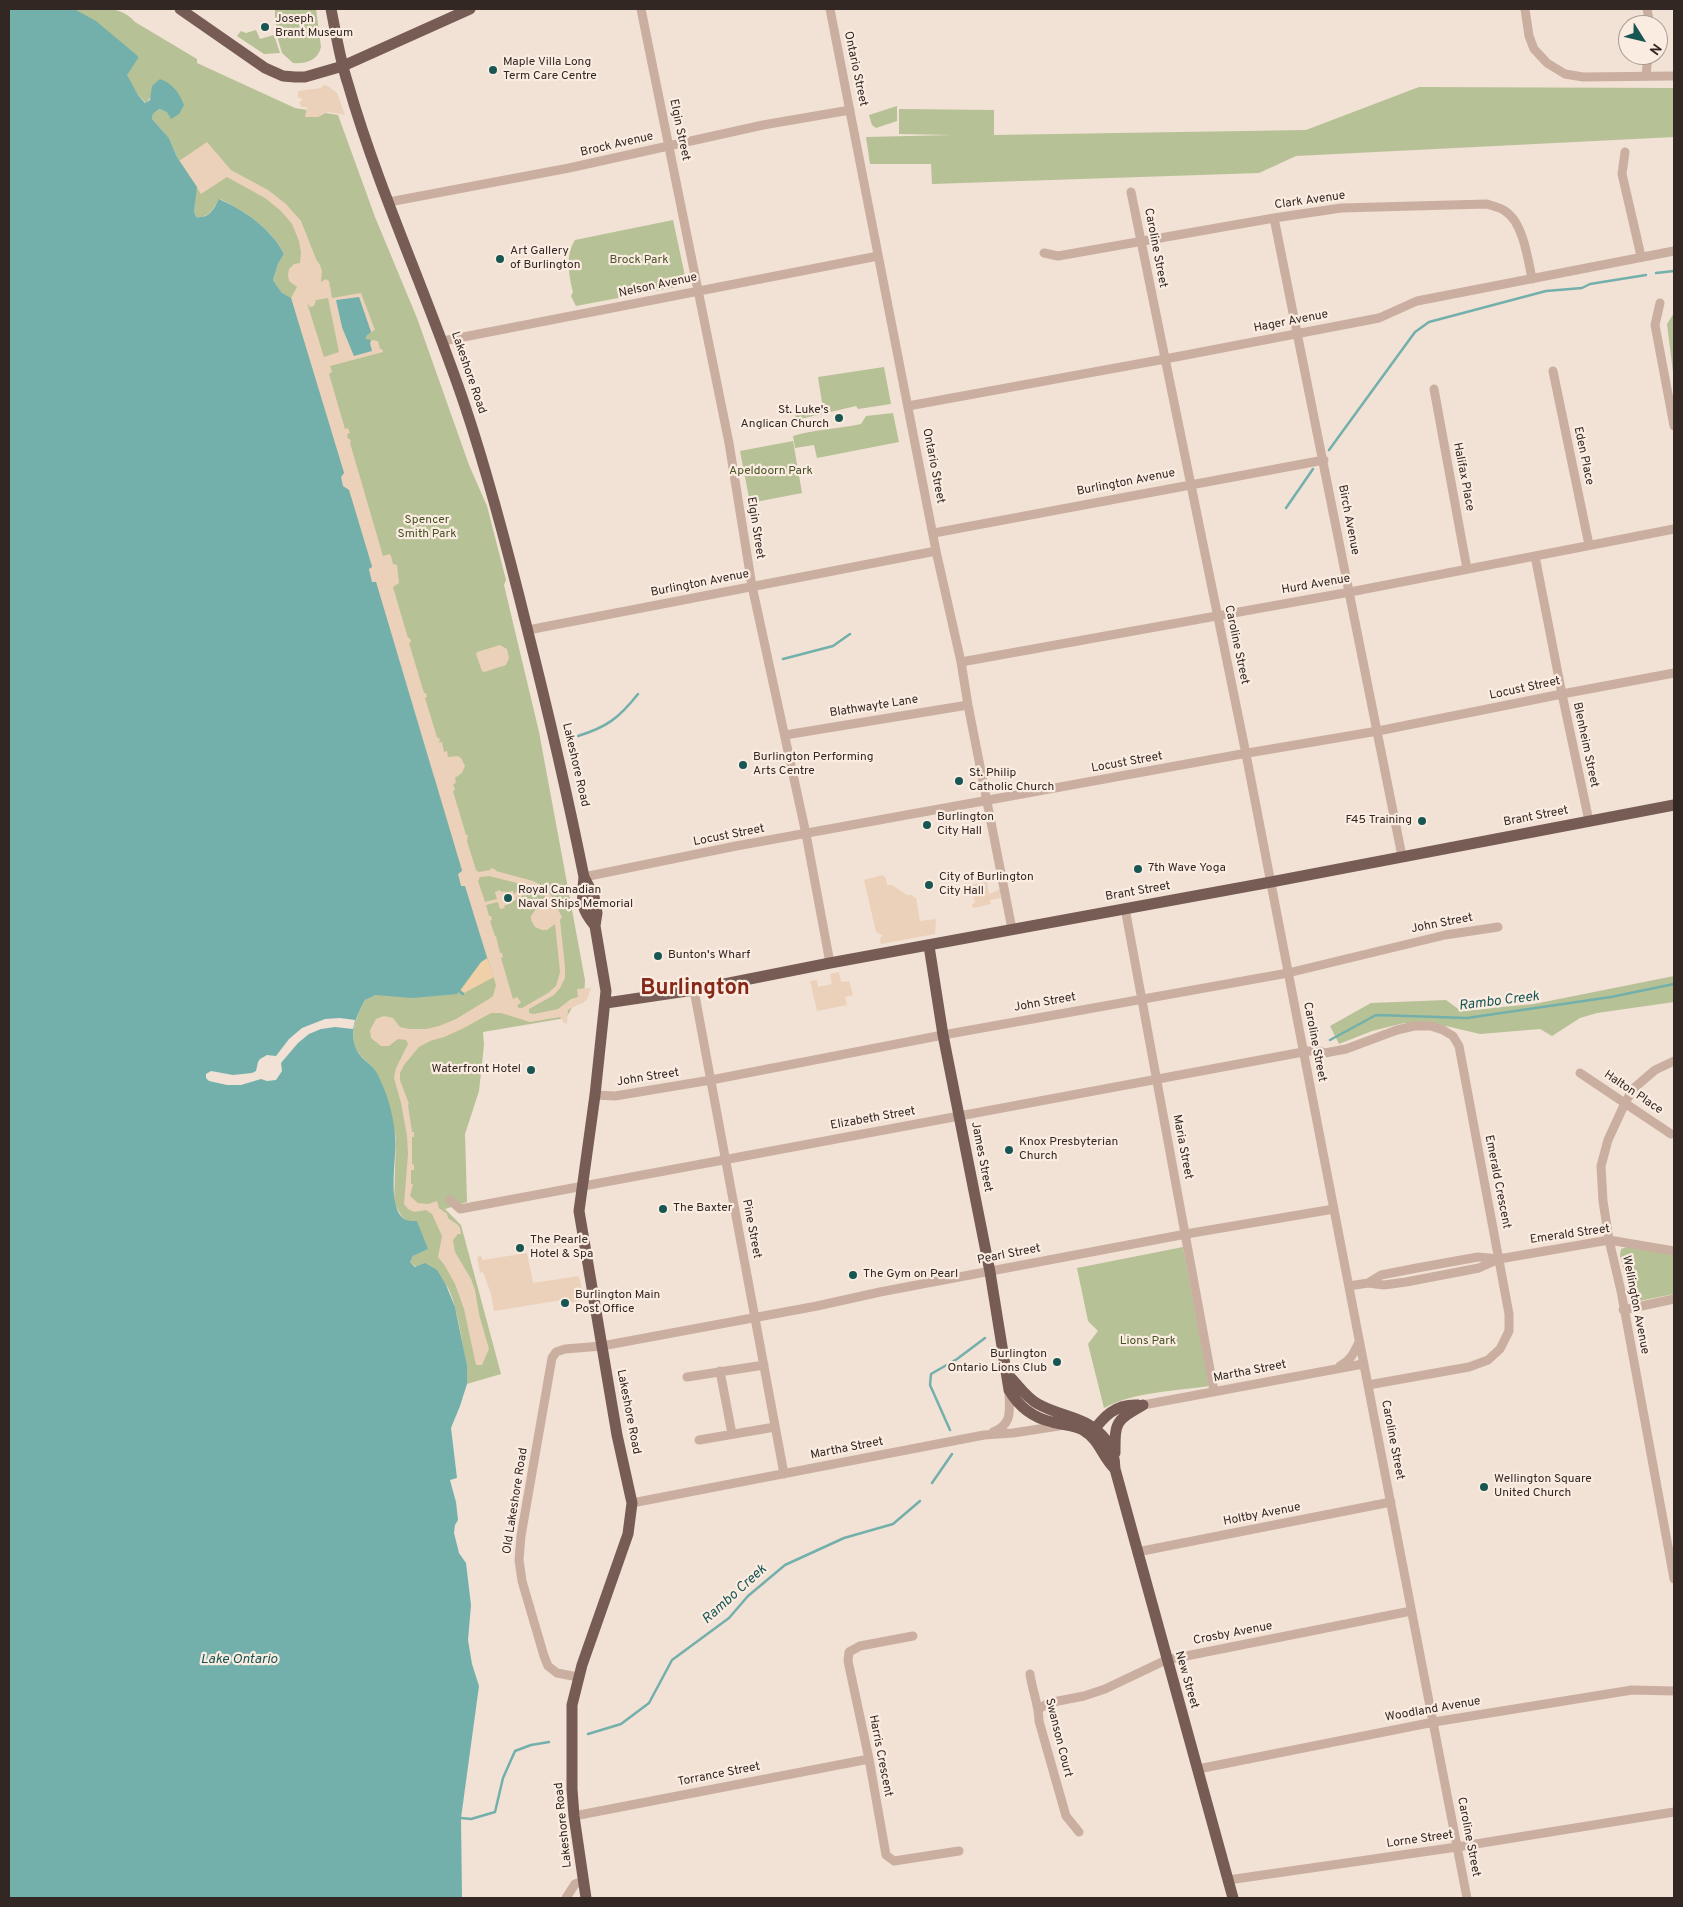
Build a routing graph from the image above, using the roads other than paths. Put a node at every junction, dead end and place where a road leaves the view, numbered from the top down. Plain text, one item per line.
1 (180, 9) edge
2 (331, 9) edge
3 (470, 9) edge
4 (642, 9) edge
5 (830, 9) edge
6 (1525, 9) edge
7 (1647, 65) edge
8 (343, 66) junction
9 (1646, 76) junction
10 (1674, 76) edge
11 (850, 110) junction
12 (670, 145) junction
13 (1625, 152) dead end
14 (1131, 192) dead end
15 (389, 202) junction
16 (1274, 218) junction
17 (1140, 243) junction
18 (1674, 251) edge
19 (1044, 254) dead end
20 (878, 256) junction
21 (1641, 256) junction
22 (1532, 279) junction
23 (699, 290) junction
24 (1660, 303) dead end
25 (1298, 334) junction
26 (443, 340) junction
27 (1165, 359) junction
28 (1553, 371) dead end
29 (1434, 388) dead end
30 (908, 406) junction
31 (1674, 426) edge
32 (1324, 460) junction
33 (1190, 484) junction
34 (1674, 529) edge
35 (934, 533) junction
36 (1589, 546) junction
37 (936, 551) junction
38 (1535, 556) junction
39 (1468, 569) junction
40 (752, 586) junction
41 (1350, 592) junction
42 (1218, 616) junction
43 (528, 630) junction
44 (961, 662) junction
45 (1674, 673) edge
46 (1562, 694) junction
47 (968, 704) junction
48 (1378, 732) junction
49 (785, 735) junction
50 (1246, 754) junction
51 (988, 801) junction
52 (1674, 805) edge
53 (1589, 821) junction
54 (806, 834) junction
55 (1402, 856) junction
56 (584, 877) junction
57 (1271, 882) junction
58 (1125, 908) junction
59 (1498, 927) dead end
60 (1012, 929) junction
61 (928, 946) junction
62 (830, 962) junction
63 (1288, 973) junction
64 (694, 990) junction
65 (1142, 998) junction
66 (606, 1004) junction
67 (943, 1035) junction
68 (1303, 1052) junction
69 (1674, 1061) edge
70 (1580, 1073) dead end
71 (711, 1080) junction
72 (1157, 1080) junction
73 (595, 1095) junction
74 (1624, 1103) junction
75 (959, 1117) junction
76 (1671, 1134) dead end
77 (725, 1159) junction
78 (581, 1187) junction
79 (450, 1200) dead end
80 (1334, 1210) junction
81 (1186, 1234) junction
82 (1609, 1240) junction
83 (1674, 1251) edge
84 (1499, 1259) junction
85 (990, 1272) junction
86 (1349, 1286) junction
87 (1674, 1299) edge
88 (1623, 1310) junction
89 (755, 1316) junction
90 (1359, 1342) junction
91 (602, 1346) junction
92 (1363, 1364) junction
93 (764, 1365) junction
94 (1335, 1368) junction
95 (720, 1371) junction
96 (1007, 1374) junction
97 (687, 1377) dead end
98 (1368, 1385) junction
99 (1009, 1390) junction
100 (1214, 1391) junction
101 (1143, 1405) junction
102 (1068, 1425) junction
103 (775, 1427) junction
104 (1092, 1431) junction
105 (732, 1434) junction
106 (984, 1435) junction
107 (699, 1440) dead end
108 (1115, 1463) junction
109 (784, 1474) junction
110 (1391, 1502) junction
111 (632, 1503) junction
112 (1137, 1552) junction
113 (1674, 1579) edge
114 (1411, 1611) junction
115 (913, 1636) dead end
116 (1166, 1660) junction
117 (1030, 1674) dead end
118 (578, 1677) junction
119 (1674, 1691) edge
120 (1039, 1709) junction
121 (1434, 1722) junction
122 (869, 1759) junction
123 (1198, 1769) junction
124 (1674, 1812) edge
125 (574, 1816) junction
126 (1079, 1832) dead end
127 (1457, 1847) junction
128 (959, 1851) dead end
129 (1228, 1880) junction
130 (583, 1881) junction
131 (566, 1898) edge
132 (586, 1898) edge
133 (1233, 1898) edge
134 (1467, 1898) edge

1 - 8 main road
2 - 8 main road, Lakeshore Road
3 - 8 main road
4 - 12 street, Elgin Street
5 - 11 street, Ontario Street
6 - 9 street
7 - 9 street
8 - 15 main road, Lakeshore Road
9 - 10 street
11 - 12 street, Brock Avenue
11 - 20 street, Ontario Street
12 - 15 street, Brock Avenue
12 - 23 street, Elgin Street
13 - 21 street
14 - 17 street, Caroline Street
15 - 26 main road, Lakeshore Road
16 - 17 street, Clark Avenue
16 - 22 street, Clark Avenue
16 - 25 street, Birch Avenue
17 - 19 street, Clark Avenue
17 - 27 street, Caroline Street
18 - 21 street, Hager Avenue
20 - 23 street, Nelson Avenue
20 - 30 street, Ontario Street
21 - 22 street, Hager Avenue
22 - 25 street, Hager Avenue
23 - 26 street, Nelson Avenue
23 - 40 street, Elgin Street
24 - 31 street
25 - 27 street, Hager Avenue
25 - 32 street, Birch Avenue
26 - 43 main road, Lakeshore Road
27 - 30 street, Hager Avenue
27 - 33 street, Caroline Street
28 - 36 street, Eden Place
29 - 39 street, Halifax Place
30 - 35 street, Ontario Street
32 - 33 street, Burlington Avenue
32 - 41 street, Birch Avenue
33 - 35 street, Burlington Avenue
33 - 42 street, Caroline Street
34 - 36 street, Hurd Avenue
35 - 37 street, Ontario Street
36 - 38 street, Hurd Avenue
37 - 40 street, Burlington Avenue
37 - 44 street, Ontario Street
38 - 39 street, Hurd Avenue
38 - 46 street, Blenheim Street
39 - 41 street, Hurd Avenue
40 - 43 street, Burlington Avenue
40 - 49 street, Elgin Street
41 - 42 street, Hurd Avenue
41 - 48 street, Birch Avenue
42 - 44 street, Hurd Avenue
42 - 50 street, Caroline Street
43 - 56 main road, Lakeshore Road
44 - 47 street, Ontario Street
45 - 46 street, Locust Street
46 - 48 street, Locust Street
46 - 53 street, Blenheim Street
47 - 49 street, Blathwayte Lane
47 - 51 street, Ontario Street
48 - 50 street, Locust Street
48 - 55 street, Birch Avenue
49 - 54 street, Elgin Street
50 - 51 street, Locust Street
50 - 57 street, Caroline Street
51 - 54 street, Locust Street
51 - 60 street, Ontario Street
52 - 53 main road, Brant Street
53 - 55 main road, Brant Street
54 - 56 street, Locust Street
54 - 62 street, Elgin Street
55 - 57 main road, Brant Street
56 - 66 main road, Lakeshore Road
57 - 58 main road, Brant Street
57 - 63 street, Caroline Street
58 - 60 main road, Brant Street
58 - 65 street, Maria Street
59 - 63 street, John Street
60 - 61 main road, Brant Street
61 - 62 main road, Brant Street
61 - 67 main road, James Street
62 - 64 main road, Brant Street
63 - 65 street, John Street
63 - 68 street, Caroline Street
64 - 66 main road, Brant Street
64 - 71 street, Pine Street
65 - 67 street, John Street
65 - 72 street, Maria Street
66 - 73 main road, Lakeshore Road
67 - 71 street, John Street
67 - 75 main road, James Street
68 - 72 street, Elizabeth Street
68 - 80 street, Caroline Street
68 - 84 street, Emerald Crescent
69 - 74 street, Wellington Avenue
70 - 74 street, Halton Place
71 - 73 street, John Street
71 - 77 street, Pine Street
72 - 75 street, Elizabeth Street
72 - 81 street, Maria Street
73 - 78 main road, Lakeshore Road
74 - 76 street, Halton Place
74 - 82 street, Wellington Avenue
75 - 77 street, Elizabeth Street
75 - 85 main road, James Street
77 - 78 street, Elizabeth Street
77 - 89 street, Pine Street
78 - 79 street, Elizabeth Street
78 - 91 main road, Lakeshore Road
80 - 81 street, Pearl Street
80 - 86 street, Caroline Street
81 - 85 street, Pearl Street
81 - 100 street, Maria Street
82 - 83 street, Emerald Street
82 - 84 street, Emerald Street
82 - 88 street, Wellington Avenue
84 - 86 street, Emerald Street
84 - 98 street, Emerald Crescent
85 - 89 street, Pearl Street
85 - 96 main road, James Street
86 - 90 street, Caroline Street
87 - 88 street
88 - 113 street, Wellington Avenue
89 - 91 street, Pearl Street
89 - 93 street, Pine Street
90 - 92 street, Caroline Street
90 - 94 street
91 - 111 main road, Lakeshore Road
91 - 118 street, Old Lakeshore Road
92 - 94 street, Martha Street
92 - 98 street, Caroline Street
93 - 95 street
93 - 103 street, Pine Street
94 - 100 street, Martha Street
95 - 97 street
95 - 105 street
96 - 99 main road, James Street
96 - 104 main road
98 - 110 street, Caroline Street
99 - 102 main road
99 - 106 street
100 - 101 street, Martha Street
101 - 104 main road
101 - 108 main road
102 - 104 main road
102 - 106 street, Martha Street
103 - 105 street
103 - 109 street, Pine Street
104 - 108 main road, New Street
105 - 107 street
106 - 109 street, Martha Street
108 - 112 main road, New Street
109 - 111 street, Martha Street
110 - 112 street, Holtby Avenue
110 - 114 street, Caroline Street
111 - 118 main road, Lakeshore Road
112 - 116 main road, New Street
114 - 116 street, Crosby Avenue
114 - 121 street, Caroline Street
115 - 122 street, Harris Crescent
116 - 120 street, Crosby Avenue
116 - 123 main road, New Street
117 - 120 street, Swanson Court
118 - 125 main road, Lakeshore Road
119 - 121 street, Woodland Avenue
120 - 126 street, Swanson Court
121 - 123 street, Woodland Avenue
121 - 127 street, Caroline Street
122 - 125 street, Torrance Street
122 - 128 street, Harris Crescent
123 - 129 main road, New Street
124 - 127 street, Lorne Street
125 - 130 main road, Lakeshore Road
127 - 129 street, Lorne Street
127 - 134 street, Caroline Street
129 - 133 main road, New Street
130 - 131 street
130 - 132 main road, Lakeshore Road

